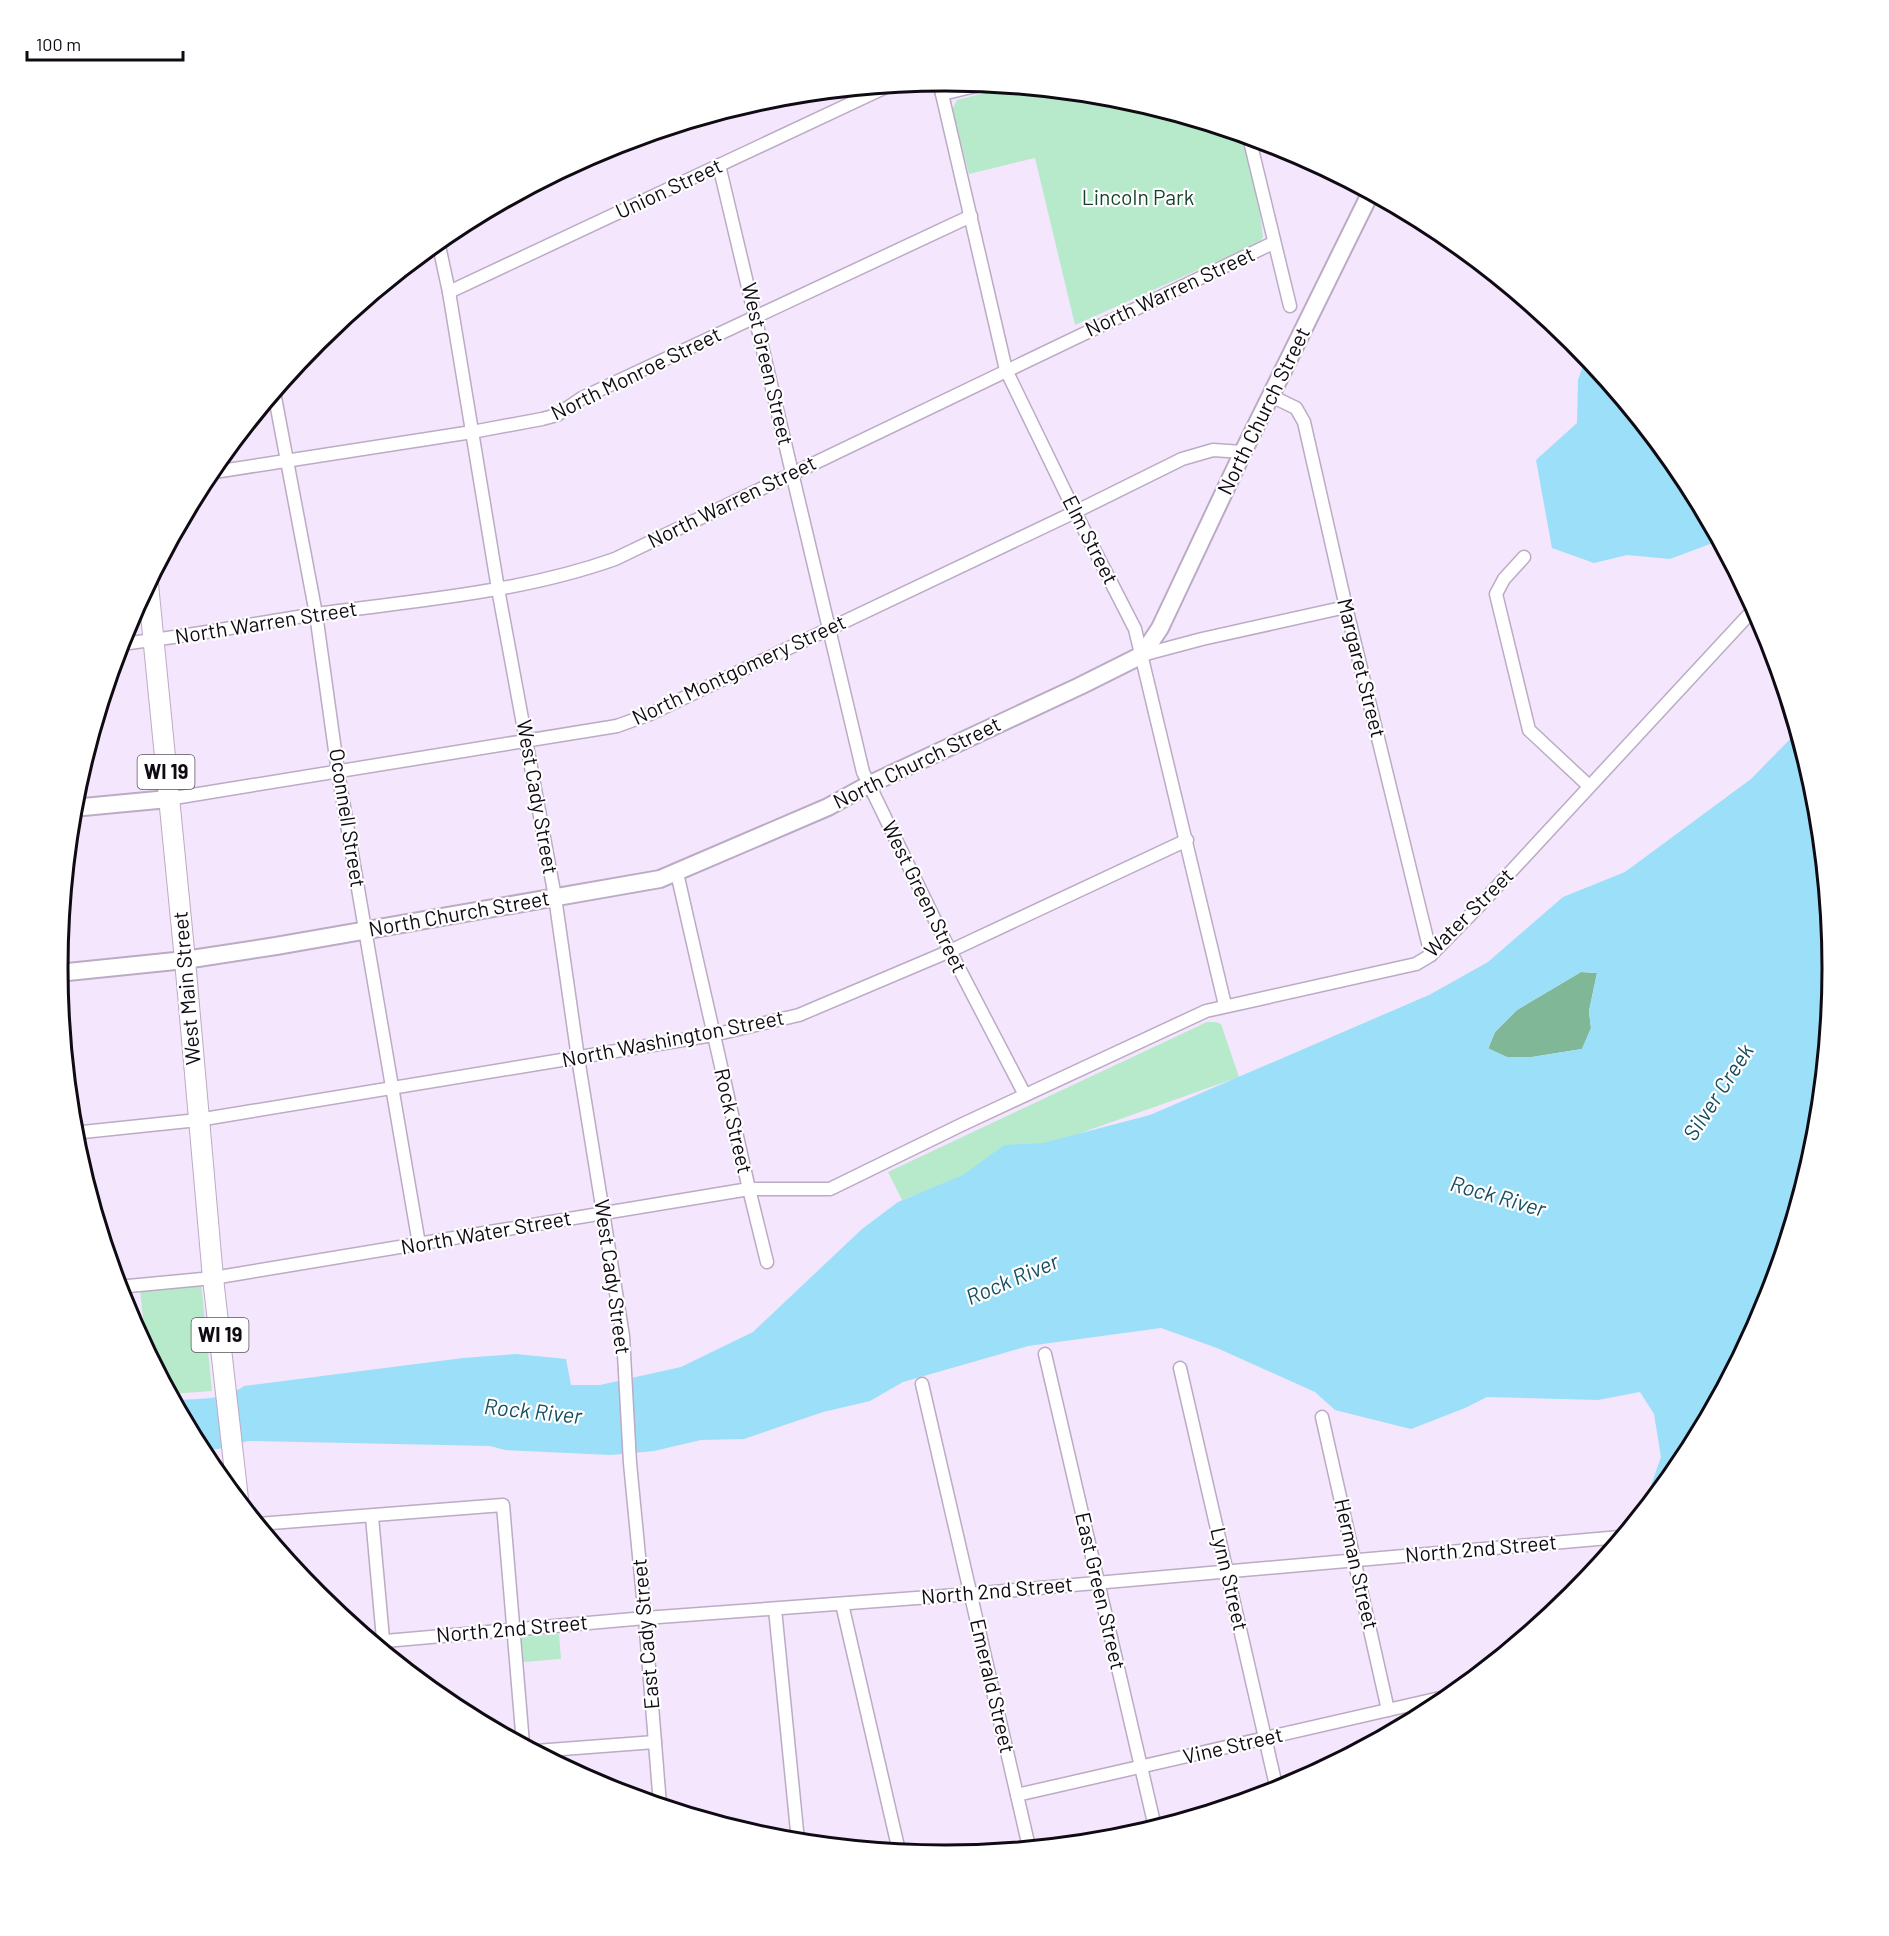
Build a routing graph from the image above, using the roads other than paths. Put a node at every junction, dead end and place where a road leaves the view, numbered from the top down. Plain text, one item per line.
1 (941, 91) edge
2 (869, 95) edge
3 (1251, 147) edge
4 (719, 165) junction
5 (1367, 200) edge
6 (971, 216) junction
7 (1273, 243) junction
8 (440, 251) edge
9 (449, 292) junction
10 (1290, 306) dead end
11 (756, 317) junction
12 (1006, 370) junction
13 (1271, 396) junction
14 (276, 401) edge
15 (472, 432) junction
16 (1243, 452) junction
17 (288, 459) junction
18 (223, 470) edge
19 (792, 472) junction
20 (1075, 512) junction
21 (1524, 557) dead end
22 (498, 589) junction
23 (149, 599) edge
24 (1346, 607) junction
25 (316, 614) junction
26 (1748, 616) edge
27 (829, 628) junction
28 (153, 641) junction
29 (130, 643) edge
30 (1142, 655) junction
31 (526, 739) junction
32 (338, 772) junction
33 (868, 785) junction
34 (1589, 786) junction
35 (168, 799) junction
36 (82, 807) edge
37 (1186, 840) junction
38 (677, 873) junction
39 (555, 897) junction
40 (366, 930) junction
41 (950, 951) junction
42 (1431, 955) junction
43 (185, 960) junction
44 (68, 972) edge
45 (1225, 1005) junction
46 (713, 1035) junction
47 (578, 1058) junction
48 (391, 1088) junction
49 (1025, 1095) junction
50 (198, 1120) junction
51 (83, 1131) edge
52 (749, 1189) junction
53 (604, 1213) junction
54 (418, 1244) junction
55 (767, 1263) dead end
56 (213, 1278) junction
57 (127, 1286) edge
58 (1045, 1354) dead end
59 (1180, 1368) dead end
60 (922, 1384) dead end
61 (1322, 1417) dead end
62 (630, 1463) joint
63 (237, 1485) edge
64 (372, 1517) junction
65 (267, 1523) edge
66 (1611, 1538) edge
67 (1355, 1560) junction
68 (1228, 1572) junction
69 (1098, 1583) junction
70 (971, 1594) junction
71 (842, 1604) junction
72 (775, 1609) junction
73 (645, 1618) junction
74 (513, 1629) junction
75 (380, 1638) edge
76 (387, 1644) edge
77 (1425, 1702) edge
78 (1388, 1710) junction
79 (522, 1737) edge
80 (1265, 1738) junction
81 (655, 1742) junction
82 (548, 1750) edge
83 (1142, 1767) junction
84 (1274, 1780) edge
85 (1017, 1795) junction
86 (659, 1797) edge
87 (1153, 1819) edge
88 (797, 1832) edge
89 (1027, 1840) edge
90 (897, 1843) edge

1 - 6 street, Elm Street
2 - 4 street, Union Street
3 - 7 street
4 - 9 street, Union Street
4 - 11 street, West Green Street
5 - 13 main road, North Church Street
6 - 11 street, North Monroe Street
6 - 12 street, Elm Street
7 - 10 street
7 - 12 street, North Warren Street
8 - 9 street, West Cady Street
9 - 15 street, West Cady Street
11 - 15 street, North Monroe Street
11 - 19 street, West Green Street
12 - 19 street, North Warren Street
12 - 20 street, Elm Street
13 - 16 main road, North Church Street
13 - 24 street, Margaret Street
14 - 17 street, Oconnell Street
15 - 17 street, North Monroe Street
15 - 22 street, West Cady Street
16 - 20 street, North Montgomery Street
16 - 30 main road, North Church Street
17 - 18 street, North Monroe Street
17 - 25 street, Oconnell Street
19 - 22 street, North Warren Street
19 - 27 street, West Green Street
20 - 27 street, North Montgomery Street
20 - 30 street, Elm Street
21 - 34 street
22 - 25 street, North Warren Street
22 - 31 street, West Cady Street
23 - 28 main road, West Main Street / WI 19
24 - 30 street
24 - 42 street, Margaret Street
25 - 28 street, North Warren Street
25 - 32 street, Oconnell Street
26 - 34 street, Water Street
27 - 31 street, North Montgomery Street
27 - 33 street, West Green Street
28 - 29 street, North Warren Street
28 - 35 main road, West Main Street / WI 19
30 - 33 main road, North Church Street
30 - 37 street, Elm Street
31 - 32 street, North Montgomery Street
31 - 39 street, West Cady Street
32 - 35 street, North Montgomery Street
32 - 40 street, Oconnell Street
33 - 38 main road, North Church Street
33 - 41 street, West Green Street
34 - 42 street, Water Street
35 - 36 main road
35 - 43 main road, West Main Street / WI 19
37 - 41 street, North Washington Street
37 - 45 street, Elm Street
38 - 39 main road, North Church Street
38 - 46 street, Rock Street
39 - 40 main road, North Church Street
39 - 47 street, West Cady Street
40 - 43 main road, North Church Street
40 - 48 street, Oconnell Street
41 - 46 street, North Washington Street
41 - 49 street, West Green Street
42 - 45 street, Water Street
43 - 44 main road, North Church Street
43 - 50 main road, West Main Street / WI 19
45 - 49 street, Water Street
46 - 47 street, North Washington Street
46 - 52 street, Rock Street
47 - 48 street, North Washington Street
47 - 53 street, West Cady Street
48 - 50 street, North Washington Street
48 - 54 street, Oconnell Street
49 - 52 street, North Water Street
50 - 51 street, North Washington Street
50 - 56 main road, West Main Street / WI 19
52 - 53 street, North Water Street
52 - 55 street, Rock Street
53 - 54 street, North Water Street
53 - 62 street, West Cady Street
54 - 56 street, North Water Street
56 - 57 street, North Water Street
56 - 63 main road, West Main Street / WI 19
58 - 69 street, East Green Street
59 - 68 street, Lynn Street
60 - 70 street, Emerald Street
61 - 67 street, Herman Street
62 - 73 street, East Cady Street
64 - 65 street
64 - 74 street
64 - 75 street
66 - 67 street, North 2nd Street
67 - 68 street, North 2nd Street
67 - 78 street, Herman Street
68 - 69 street, North 2nd Street
68 - 80 street, Lynn Street
69 - 70 street, North 2nd Street
69 - 83 street, East Green Street
70 - 71 street, North 2nd Street
70 - 85 street, Emerald Street
71 - 72 street, North 2nd Street
71 - 90 street
72 - 73 street, North 2nd Street
72 - 88 street
73 - 74 street, North 2nd Street
73 - 81 street, East Cady Street
74 - 76 street, North 2nd Street
74 - 79 street
77 - 78 street, Vine Street
78 - 80 street, Vine Street
80 - 83 street, Vine Street
80 - 84 street, Lynn Street
81 - 82 street
81 - 86 street, East Cady Street
83 - 85 street, Vine Street
83 - 87 street, East Green Street
85 - 89 street, Emerald Street

